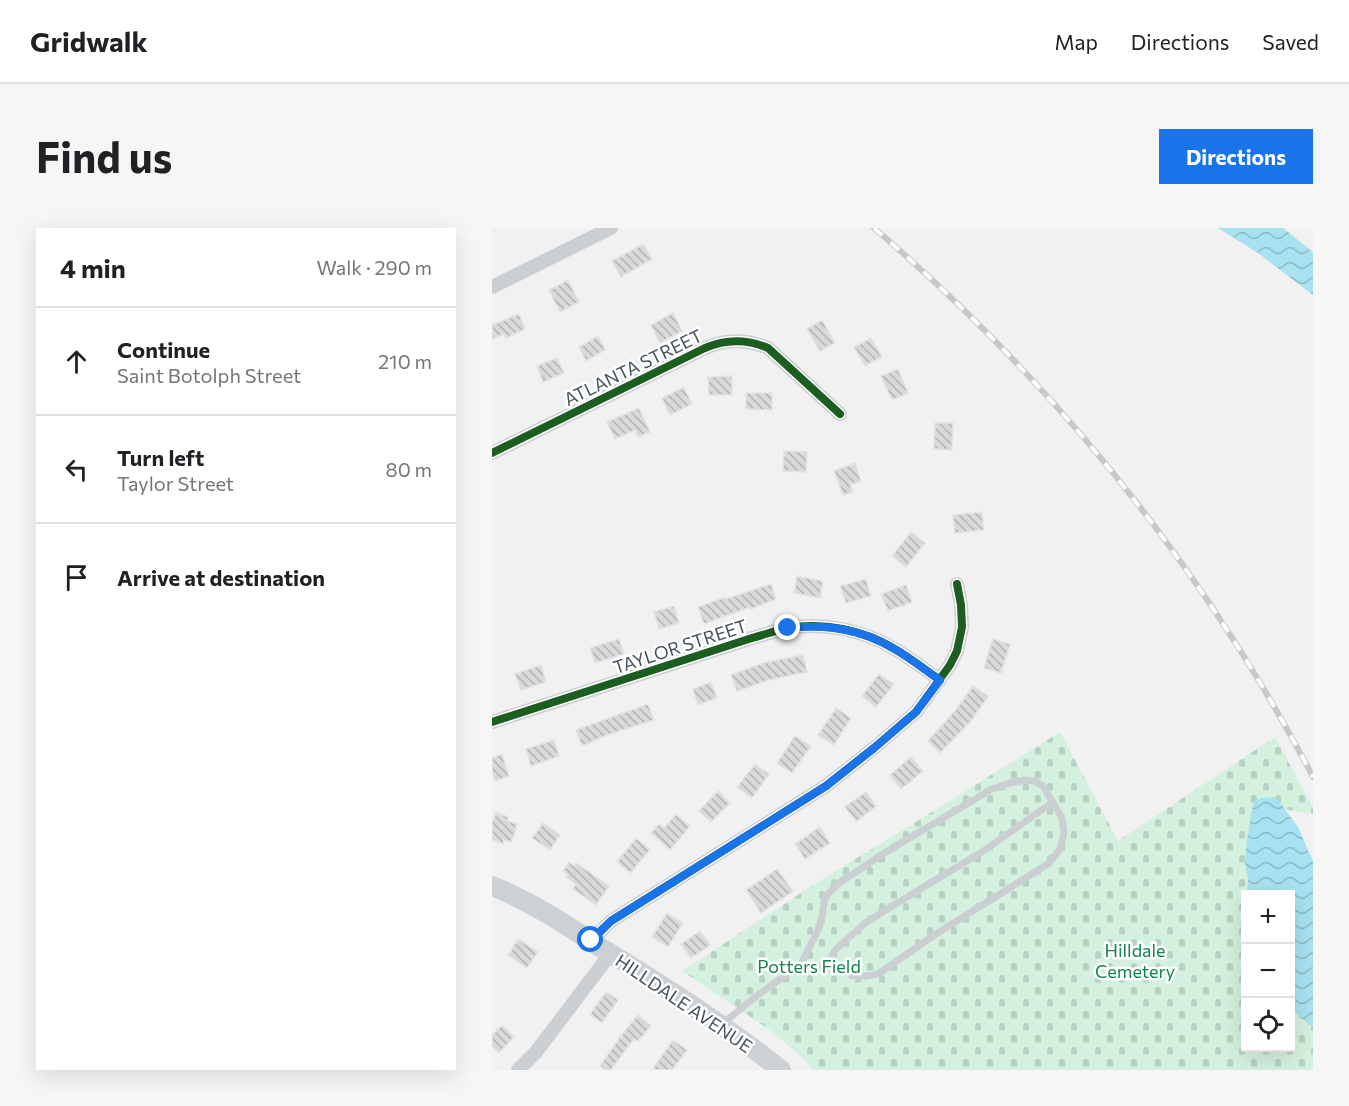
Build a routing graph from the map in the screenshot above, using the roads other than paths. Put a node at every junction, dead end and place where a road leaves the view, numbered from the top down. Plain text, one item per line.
1 (611, 228) edge
2 (492, 287) edge
3 (840, 414) dead end
4 (492, 453) edge
5 (957, 584) dead end
6 (940, 680) junction
7 (492, 722) edge
8 (1053, 802) junction
9 (492, 886) edge
10 (591, 940) junction
11 (611, 953) junction
12 (801, 964) junction
13 (826, 967) junction
14 (720, 1025) junction
15 (518, 1070) edge
16 (781, 1070) edge

1 - 2 street
3 - 4 street, ATLANTA STREET
5 - 6 street
6 - 7 street, TAYLOR STREET
6 - 10 street
8 - 12 lane
8 - 13 lane
8 - 13 lane
9 - 10 main road, HILLDALE AVENUE
10 - 11 main road, HILLDALE AVENUE
11 - 14 main road, HILLDALE AVENUE
11 - 15 street
12 - 13 lane
12 - 14 lane
14 - 16 main road, HILLDALE AVENUE

